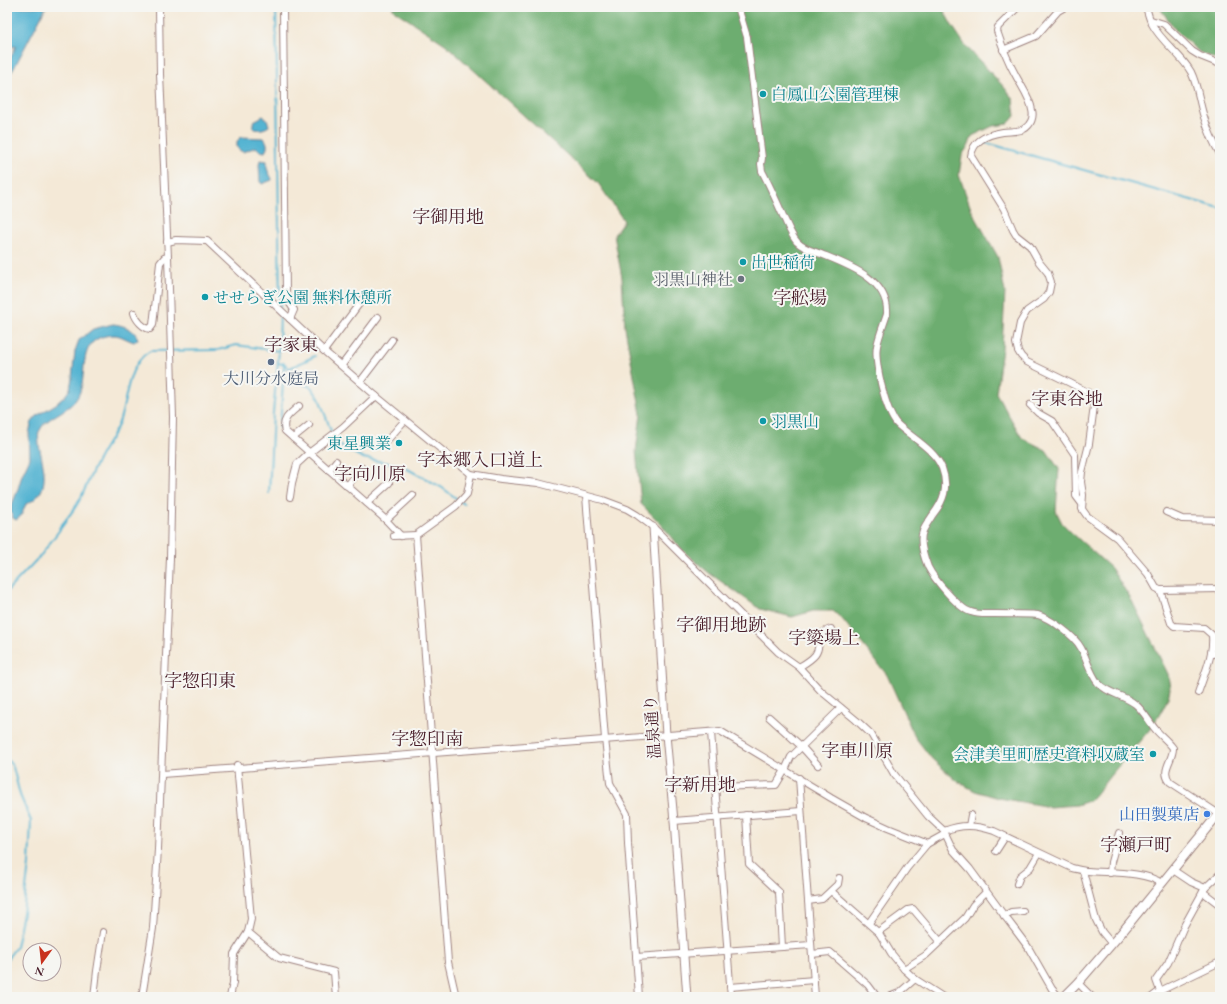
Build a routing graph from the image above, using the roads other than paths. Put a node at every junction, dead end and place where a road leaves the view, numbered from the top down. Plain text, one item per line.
1 (159, 7) edge
2 (283, 7) edge
3 (738, 7) edge
4 (1018, 7) edge
5 (1065, 7) edge
6 (1146, 7) edge
7 (1151, 20) junction
8 (1003, 50) junction
9 (1220, 64) edge
10 (1218, 144) edge
11 (1220, 154) edge
12 (167, 242) junction
13 (168, 257) junction
14 (366, 296) dead end
15 (134, 313) dead end
16 (288, 317) junction
17 (378, 317) dead end
18 (392, 340) dead end
19 (324, 350) junction
20 (342, 365) junction
21 (360, 382) junction
22 (376, 396) junction
23 (1030, 405) dead end
24 (300, 406) dead end
25 (405, 420) junction
26 (309, 425) dead end
27 (293, 438) junction
28 (385, 443) dead end
29 (309, 453) junction
30 (336, 461) dead end
31 (362, 468) dead end
32 (329, 470) junction
33 (471, 474) junction
34 (388, 482) dead end
35 (347, 486) junction
36 (413, 495) dead end
37 (586, 496) junction
38 (290, 497) dead end
39 (367, 503) junction
40 (1082, 504) junction
41 (1166, 512) dead end
42 (386, 520) junction
43 (1220, 520) edge
44 (653, 527) junction
45 (416, 535) junction
46 (394, 536) dead end
47 (401, 536) junction
48 (1220, 589) edge
49 (1160, 590) junction
50 (831, 629) dead end
51 (1211, 653) junction
52 (1220, 655) edge
53 (799, 667) junction
54 (1198, 693) dead end
55 (841, 708) junction
56 (769, 717) dead end
57 (711, 732) junction
58 (666, 735) junction
59 (605, 739) junction
60 (801, 746) junction
61 (431, 753) junction
62 (818, 765) dead end
63 (237, 767) junction
64 (785, 770) junction
65 (162, 774) junction
66 (799, 778) junction
67 (715, 787) junction
68 (801, 811) junction
69 (1219, 813) edge
70 (746, 815) junction
71 (971, 815) dead end
72 (717, 817) junction
73 (674, 820) junction
74 (969, 826) junction
75 (944, 832) junction
76 (1119, 833) dead end
77 (1005, 837) junction
78 (927, 844) junction
79 (996, 851) dead end
80 (1039, 853) junction
81 (1173, 870) junction
82 (1083, 871) junction
83 (1110, 873) junction
84 (1220, 874) edge
85 (839, 878) dead end
86 (1161, 883) junction
87 (1018, 884) dead end
88 (1204, 890) junction
89 (831, 891) junction
90 (986, 892) junction
91 (808, 900) junction
92 (1220, 905) edge
93 (1023, 911) dead end
94 (1004, 916) junction
95 (869, 923) junction
96 (103, 932) dead end
97 (248, 932) junction
98 (878, 932) junction
99 (940, 940) junction
100 (1112, 944) junction
101 (811, 945) junction
102 (782, 947) junction
103 (727, 951) junction
104 (684, 954) junction
105 (812, 954) junction
106 (636, 958) junction
107 (1220, 962) edge
108 (904, 969) junction
109 (915, 979) junction
110 (814, 980) junction
111 (1078, 983) junction
112 (730, 987) junction
113 (1160, 991) junction
114 (94, 997) edge
115 (142, 997) edge
116 (230, 997) edge
117 (336, 997) edge
118 (456, 997) edge
119 (640, 997) edge
120 (687, 997) edge
121 (731, 997) edge
122 (815, 997) edge
123 (877, 997) edge
124 (889, 997) edge
125 (943, 997) edge
126 (1059, 997) edge
127 (1064, 997) edge
128 (1092, 997) edge
129 (1152, 997) edge

1 - 12 street
2 - 16 street
3 - 69 street
4 - 8 street
5 - 8 street
6 - 7 street
7 - 9 street
7 - 10 street
8 - 40 street
10 - 11 street
12 - 13 street
12 - 16 street
13 - 15 street
13 - 65 street
14 - 19 street
16 - 19 street
17 - 20 street
18 - 21 street
19 - 20 street
20 - 21 street
21 - 22 street
22 - 25 street
22 - 29 street
23 - 40 street
24 - 27 street
25 - 28 street
25 - 33 street
26 - 27 street
27 - 29 street
29 - 32 street
29 - 38 street
30 - 32 street
31 - 35 street
32 - 35 street
33 - 37 street
33 - 45 street
34 - 39 street
35 - 39 street
36 - 42 street
37 - 44 street
37 - 59 street
39 - 42 street
40 - 49 street
41 - 43 street
42 - 47 street
44 - 53 street
44 - 58 street, 温泉通り
45 - 47 street
45 - 61 street
46 - 47 street
48 - 49 street
49 - 51 street
50 - 53 street
51 - 52 street
51 - 54 street
53 - 55 street
55 - 60 street
55 - 75 street
56 - 60 street
57 - 58 street
57 - 64 street
57 - 67 street
58 - 59 street
58 - 73 street, 温泉通り
59 - 61 street
59 - 106 street
60 - 62 street
60 - 64 street
61 - 63 street
61 - 118 street
63 - 65 street
63 - 97 street
64 - 66 street
64 - 67 street
65 - 115 street
66 - 68 street
66 - 78 street
67 - 72 street
68 - 70 street
68 - 91 street
69 - 81 main road
70 - 72 street
70 - 102 street
71 - 74 street
72 - 73 street
72 - 103 street
73 - 104 street, 温泉通り
74 - 75 street
74 - 77 street
75 - 78 street
75 - 90 street
76 - 83 street
77 - 79 street
77 - 80 street
78 - 95 street
80 - 82 street
80 - 87 street
81 - 86 main road
81 - 88 street
82 - 83 street
82 - 100 street
83 - 86 street
84 - 88 street
85 - 89 street
86 - 100 main road
88 - 92 street
88 - 113 street
89 - 91 street
89 - 95 street
90 - 94 street
90 - 99 street
91 - 101 street
93 - 94 street
94 - 126 street
95 - 98 street
96 - 114 street
97 - 116 street
97 - 117 street
98 - 99 street
98 - 108 street
99 - 108 street
100 - 111 main road
101 - 102 street
101 - 105 street
102 - 103 street
103 - 104 street
103 - 112 street
104 - 106 street
104 - 120 street, 温泉通り
105 - 110 street
105 - 123 street
106 - 119 street
107 - 113 street
108 - 109 street
109 - 124 street
109 - 125 street
110 - 112 street
110 - 122 street
111 - 127 main road
111 - 128 street
112 - 121 street
113 - 129 street

